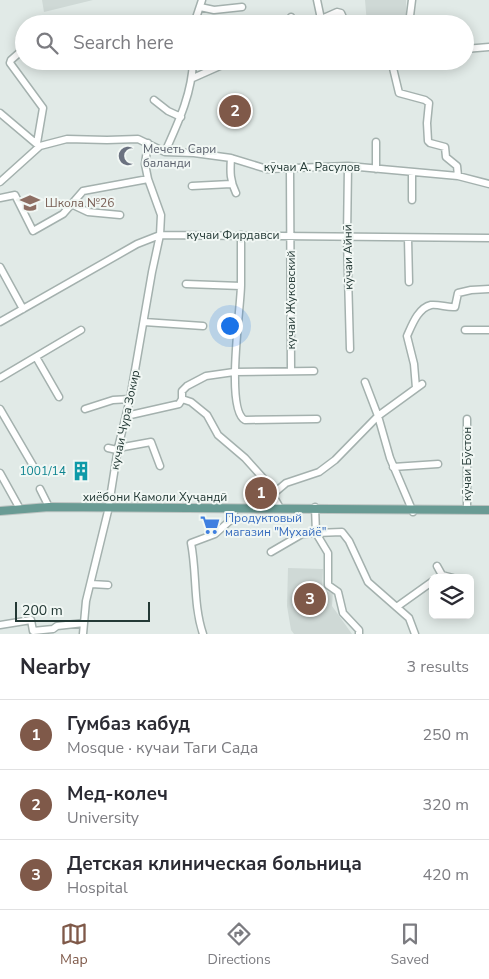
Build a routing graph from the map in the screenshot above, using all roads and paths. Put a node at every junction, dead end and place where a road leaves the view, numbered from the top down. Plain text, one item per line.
1 (202, 0) edge
2 (317, 0) edge
3 (412, 0) edge
4 (200, 7) junction
5 (242, 7) dead end
6 (197, 15) edge
7 (320, 15) edge
8 (410, 15) edge
9 (489, 47) edge
10 (474, 48) edge
11 (15, 56) edge
12 (15, 70) edge
13 (15, 70) edge
14 (193, 70) edge
15 (211, 70) edge
16 (393, 70) edge
17 (193, 78) junction
18 (154, 100) dead end
19 (0, 113) edge
20 (181, 116) junction
21 (376, 142) dead end
22 (148, 143) junction
23 (38, 145) junction
24 (165, 152) junction
25 (231, 158) junction
26 (331, 159) dead end
27 (348, 166) junction
28 (327, 167) junction
29 (376, 169) junction
30 (290, 170) junction
31 (412, 172) junction
32 (458, 176) junction
33 (148, 179) junction
34 (0, 182) edge
35 (231, 184) junction
36 (489, 184) edge
37 (192, 186) dead end
38 (236, 193) dead end
39 (0, 198) edge
40 (412, 200) dead end
41 (71, 204) junction
42 (120, 214) dead end
43 (160, 235) junction
44 (240, 235) junction
45 (292, 236) junction
46 (347, 238) junction
47 (408, 238) junction
48 (489, 238) edge
49 (0, 267) edge
50 (409, 282) dead end
51 (186, 284) dead end
52 (241, 286) junction
53 (489, 289) edge
54 (23, 309) junction
55 (0, 322) edge
56 (144, 322) junction
57 (203, 326) dead end
58 (81, 330) dead end
59 (465, 330) dead end
60 (489, 330) edge
61 (350, 349) dead end
62 (36, 357) junction
63 (291, 370) junction
64 (314, 370) dead end
65 (234, 372) junction
66 (0, 378) edge
67 (365, 382) dead end
68 (422, 384) dead end
69 (416, 388) junction
70 (59, 397) dead end
71 (182, 398) junction
72 (130, 399) junction
73 (0, 409) edge
74 (85, 409) dead end
75 (126, 416) junction
76 (378, 416) junction
77 (316, 419) dead end
78 (467, 419) dead end
79 (108, 448) dead end
80 (117, 449) junction
81 (438, 464) dead end
82 (160, 466) dead end
83 (393, 467) junction
84 (35, 469) dead end
85 (0, 473) edge
86 (40, 489) dead end
87 (273, 494) junction
88 (49, 507) junction
89 (280, 508) junction
90 (20, 509) junction
91 (108, 509) junction
92 (315, 509) junction
93 (467, 509) junction
94 (412, 511) junction
95 (489, 511) edge
96 (0, 512) edge
97 (234, 512) junction
98 (316, 533) junction
99 (271, 552) dead end
100 (437, 566) dead end
101 (439, 574) edge
102 (91, 584) junction
103 (429, 584) edge
104 (108, 585) dead end
105 (398, 606) junction
106 (84, 624) junction
107 (0, 625) edge
108 (83, 634) edge
109 (203, 634) edge
110 (359, 634) edge
111 (415, 634) edge

1 - 4 street
2 - 7 street
3 - 8 street
4 - 5 street
4 - 6 street
9 - 10 street
11 - 13 street
12 - 23 street
14 - 17 street
15 - 17 street
16 - 32 street
17 - 20 street
18 - 20 street
19 - 23 street
20 - 24 street
21 - 29 street
22 - 23 street
22 - 24 street
22 - 33 street, кучаи Чура Зокир
23 - 34 street
24 - 25 street, кӯчаи А. Расулов
25 - 30 street, кӯчаи А. Расулов
25 - 35 street
26 - 28 street
27 - 28 street, кӯчаи А. Расулов
27 - 29 street, кӯчаи А. Расулов
27 - 46 street, кӯчаи Айнӣ
28 - 30 street, кӯчаи А. Расулов
29 - 31 street, кӯчаи А. Расулов
30 - 45 street, кучаи Жуковский
31 - 32 street, кӯчаи А. Расулов
31 - 40 street
32 - 36 street, кӯчаи А. Расулов
33 - 41 street
33 - 43 street, кучаи Чура Зокир
35 - 37 street
35 - 38 street
39 - 41 street
41 - 42 street
43 - 44 street, кучаи Фирдавси
43 - 54 street, кучаи Фирдавси
43 - 56 street, кучаи Чура Зокир
44 - 45 street, кучаи Фирдавси
44 - 52 street
45 - 46 street, кучаи Фирдавси
45 - 63 street, кучаи Жуковский
46 - 47 street, кучаи Фирдавси
46 - 61 street, кӯчаи Айнӣ
47 - 48 street, кучаи Фирдавси
47 - 50 street
49 - 54 street
51 - 52 street
52 - 65 street
53 - 69 street
54 - 55 street, кучаи Фирдавси
56 - 57 street
56 - 72 street, кучаи Чура Зокир
58 - 62 street
59 - 60 street
62 - 66 street
62 - 70 street
63 - 64 street
63 - 65 street
65 - 71 street
65 - 77 street
67 - 76 street
68 - 69 street
69 - 76 street
71 - 75 street
71 - 87 street
72 - 74 street
72 - 75 street, кучаи Чура Зокир
73 - 84 street
75 - 80 street, кучаи Чура Зокир
76 - 83 street
76 - 87 street
78 - 93 street, кӯчаи Бӯстон
79 - 80 street
80 - 82 street
80 - 91 street, кучаи Чура Зокир
81 - 83 street
83 - 94 street
85 - 90 street
86 - 88 street
87 - 89 street
88 - 90 main road, хиёбони Камоли Хуҷандӣ
88 - 91 main road, хиёбони Камоли Хуҷандӣ
89 - 91 main road, хиёбони Камоли Хуҷандӣ
89 - 92 main road, хиёбони Камоли Хуҷандӣ
90 - 96 main road, хиёбони Камоли Хуҷандӣ
91 - 96 main road, хиёбони Камоли Хуҷандӣ
91 - 97 main road, хиёбони Камоли Хуҷандӣ
91 - 102 street, кучаи Чура Зокир
92 - 94 main road, хиёбони Камоли Хуҷандӣ
92 - 97 main road, хиёбони Камоли Хуҷандӣ
92 - 98 street
93 - 94 main road, хиёбони Камоли Хуҷандӣ
93 - 95 main road, хиёбони Камоли Хуҷандӣ
94 - 95 main road, хиёбони Камоли Хуҷандӣ
97 - 109 street
98 - 99 street
98 - 105 street
98 - 110 street
100 - 101 street
102 - 104 street
102 - 106 street, кучаи Чура Зокир
103 - 105 street
105 - 111 street
106 - 107 street
106 - 108 street, кучаи Чура Зокир

